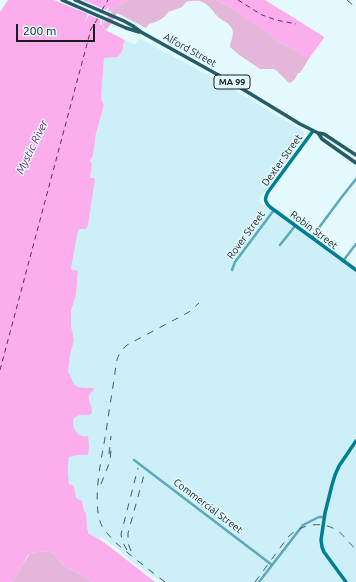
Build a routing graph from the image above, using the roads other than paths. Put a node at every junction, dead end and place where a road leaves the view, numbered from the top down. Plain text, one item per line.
1 (62, 0) edge
2 (75, 0) edge
3 (140, 32) junction
4 (313, 131) junction
5 (318, 133) junction
6 (356, 155) edge
7 (356, 163) edge
8 (356, 179) edge
9 (265, 200) joint
10 (274, 210) junction
11 (295, 226) junction
12 (312, 238) junction
13 (356, 244) edge
14 (280, 245) dead end
15 (343, 261) junction
16 (232, 270) dead end
17 (356, 270) edge
18 (356, 441) edge
19 (134, 460) dead end
20 (324, 517) junction
21 (272, 565) junction
22 (259, 582) edge
23 (346, 582) edge

1 - 3 main road, Alford Street / MA 99
2 - 3 main road, Alford Street / MA 99
3 - 4 main road, Alford Street / MA 99
4 - 5 main road, MA 99
4 - 9 street, Dexter Street
5 - 6 main road, MA 99
5 - 7 main road, MA 99
8 - 12 street
9 - 10 street, Robin Street
10 - 11 street, Robin Street
10 - 16 street, Rover Street
11 - 12 street, Robin Street
11 - 14 street
12 - 15 street, Robin Street
13 - 15 street
15 - 17 street, Robin Street
18 - 20 street
19 - 21 street, Commercial Street
20 - 21 street
20 - 23 street
21 - 22 street

